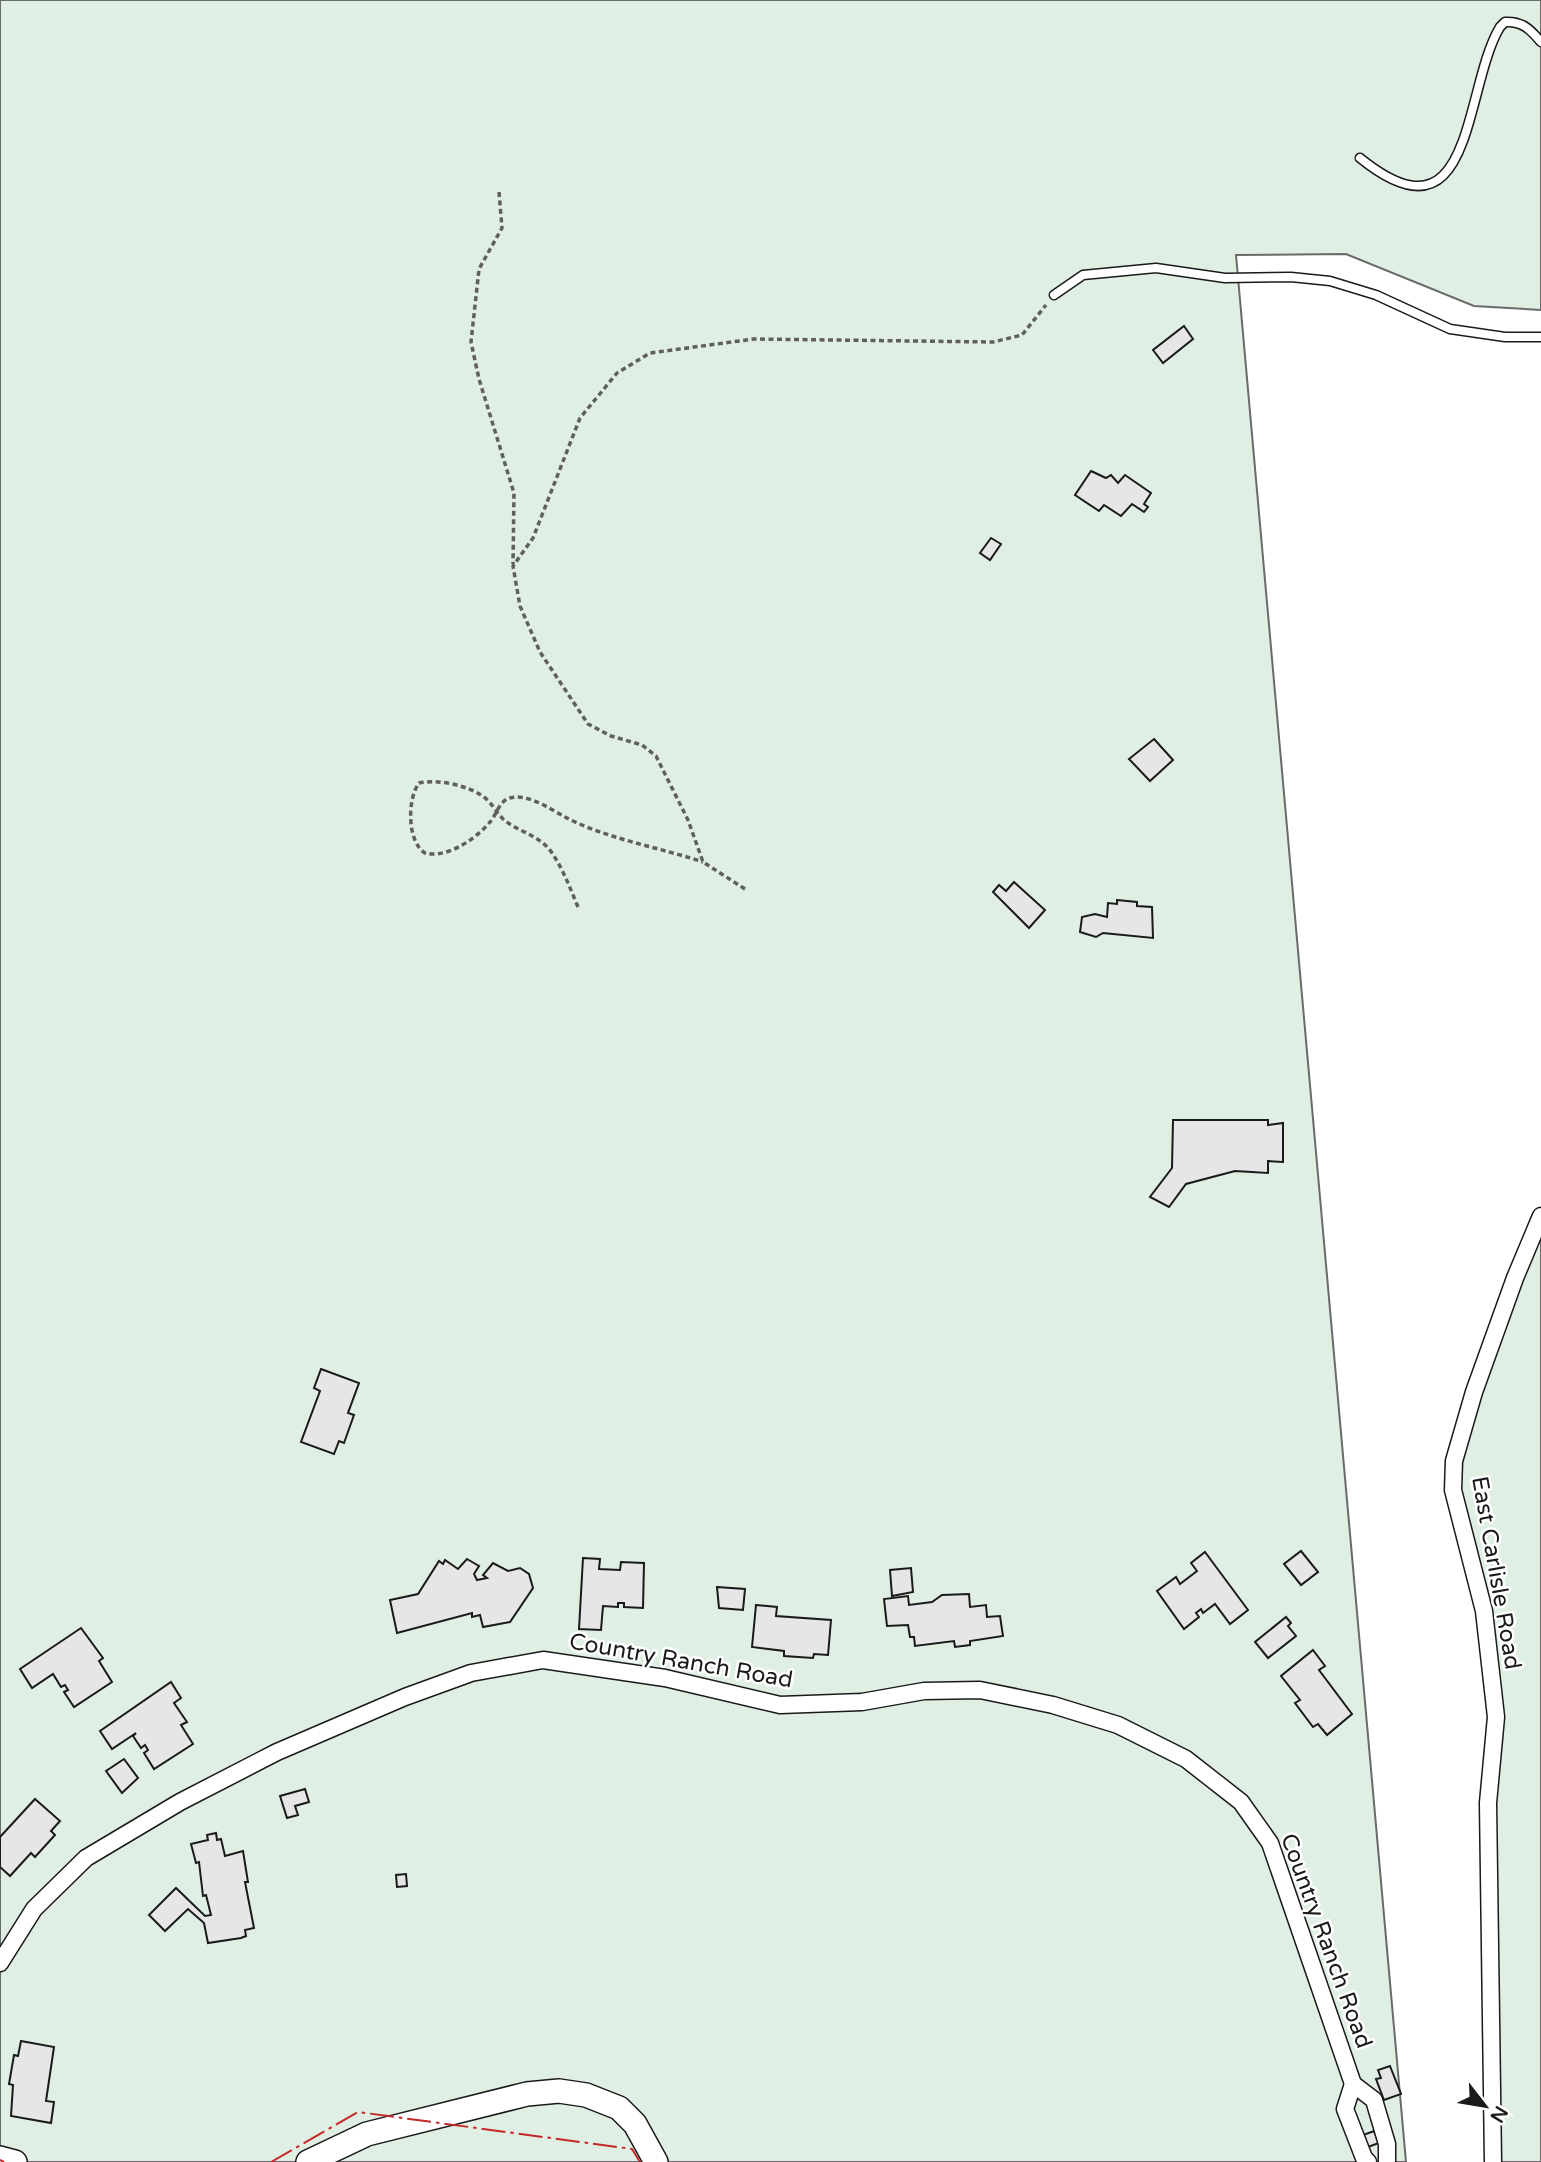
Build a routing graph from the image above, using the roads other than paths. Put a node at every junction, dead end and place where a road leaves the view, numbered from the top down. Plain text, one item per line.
1 (1541, 42) edge
2 (1360, 158) dead end
3 (1054, 295) road end
4 (1541, 337) edge
5 (1541, 1216) edge
6 (0, 1963) edge
7 (1353, 2084) junction
8 (0, 2158) edge
9 (15, 2162) edge
10 (309, 2162) edge
11 (656, 2162) edge
12 (1368, 2162) edge
13 (1387, 2162) edge
14 (1493, 2162) edge

1 - 2 lane
3 - 4 lane
5 - 14 street, East Carlisle Road
6 - 7 street, Country Ranch Road
7 - 12 street, Country Ranch Road
7 - 13 street, Country Ranch Road
8 - 9 main road
10 - 11 main road

